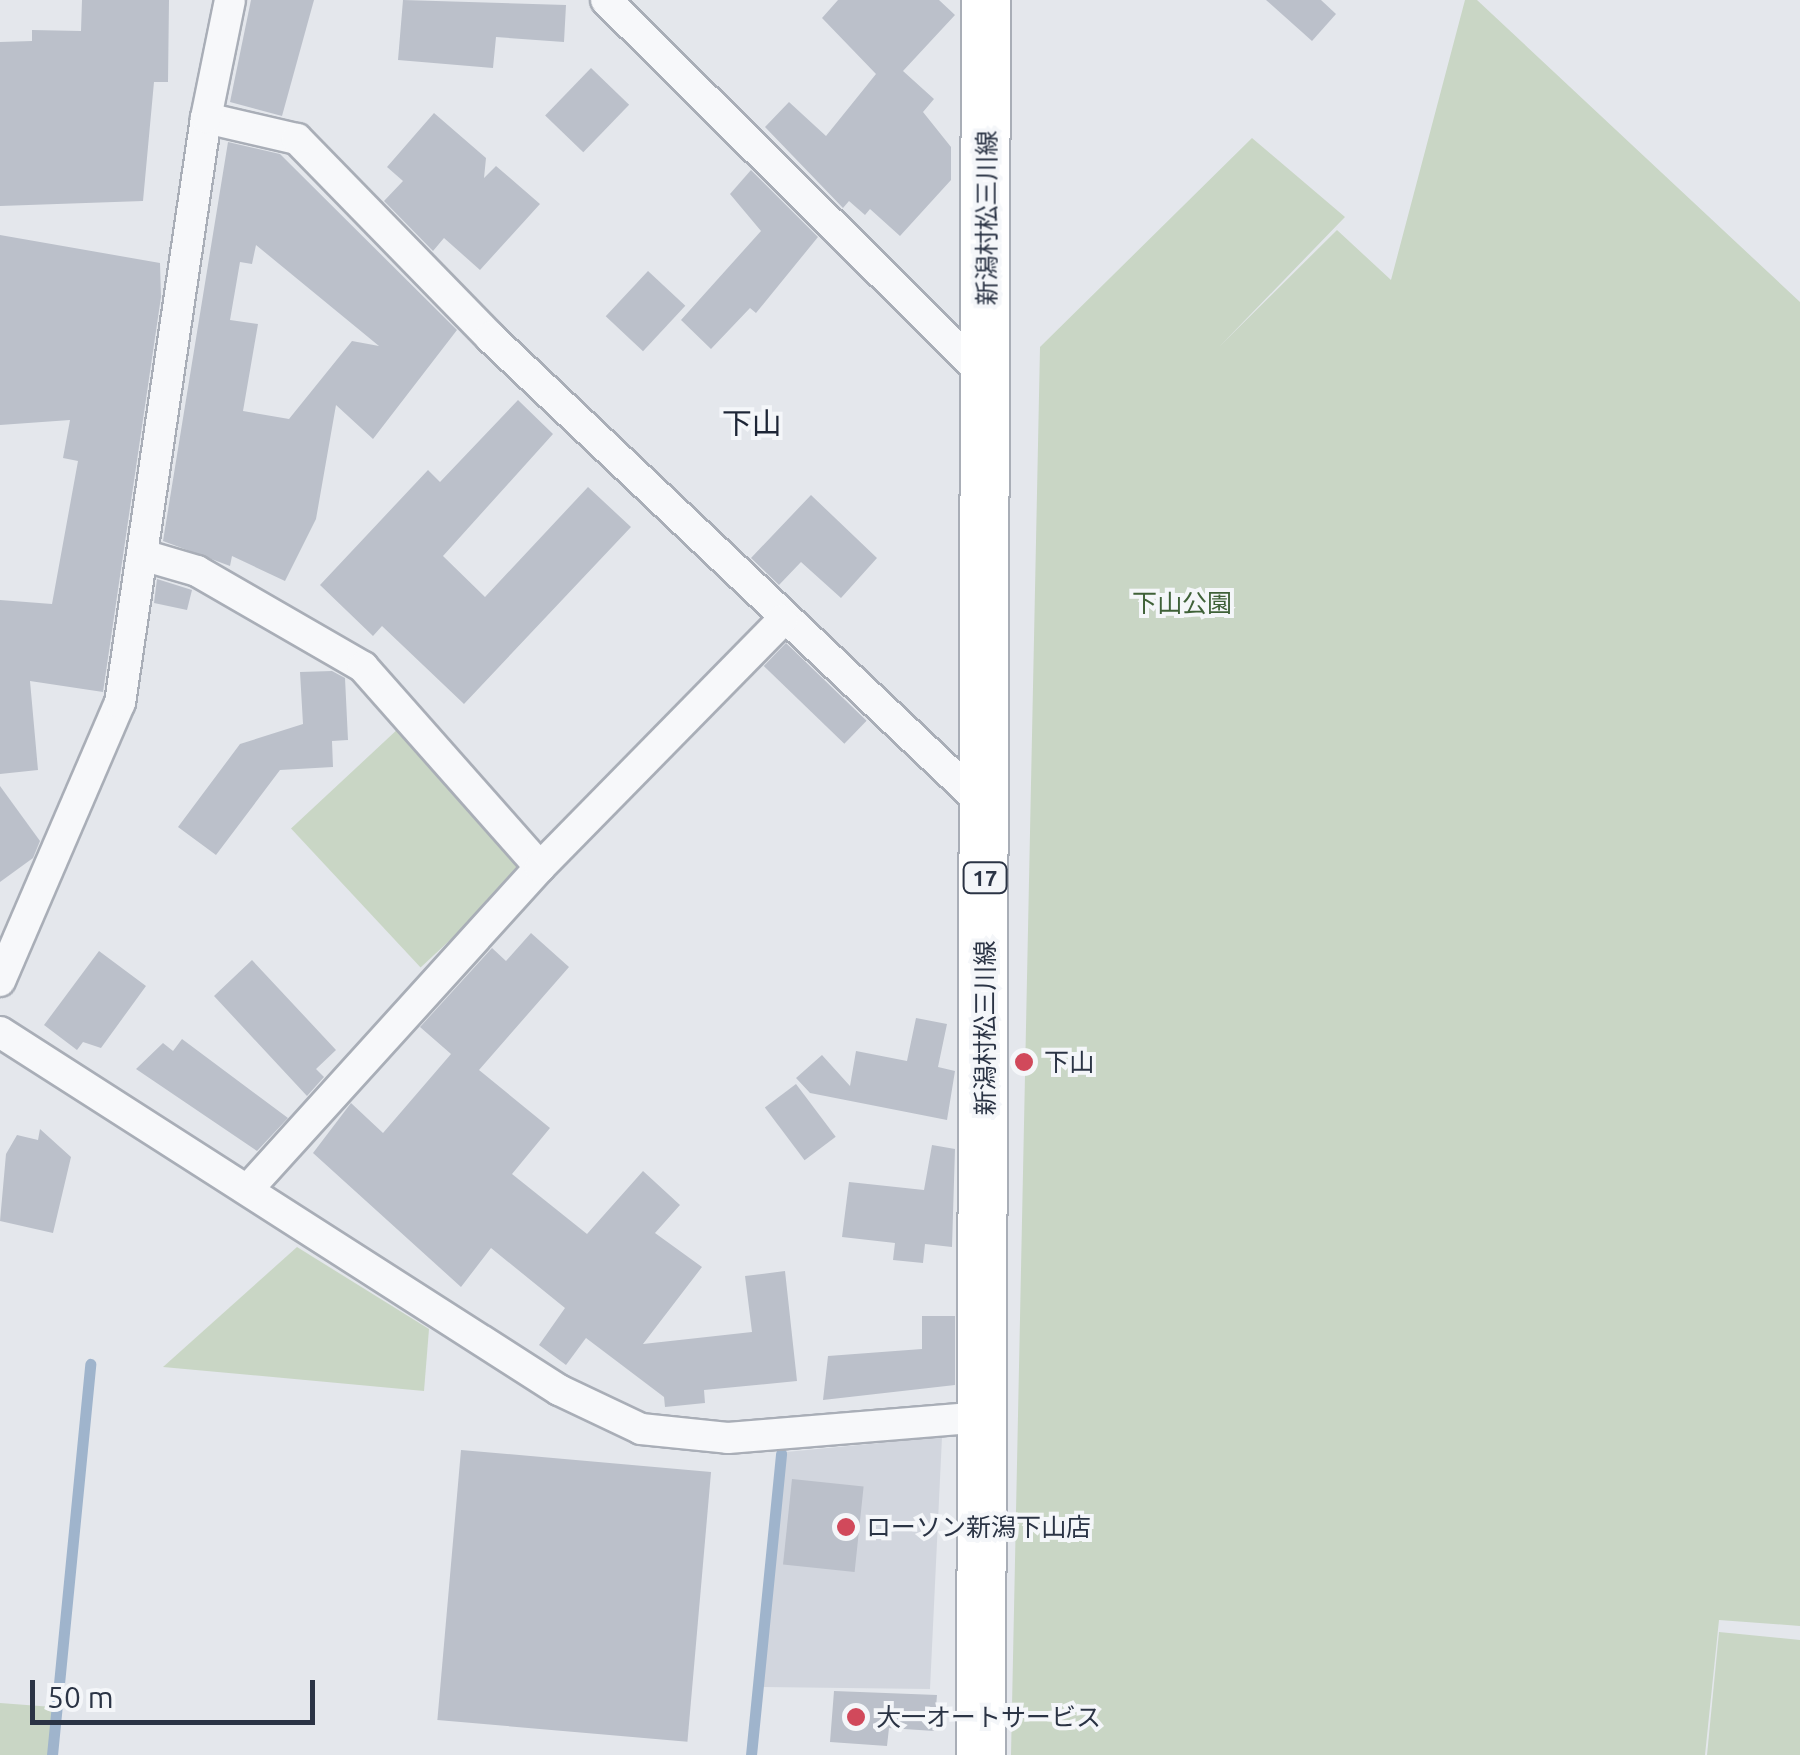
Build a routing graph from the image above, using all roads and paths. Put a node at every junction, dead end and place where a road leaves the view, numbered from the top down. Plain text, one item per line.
1 (230, 0) edge
2 (606, 0) edge
3 (986, 0) edge
4 (206, 118) junction
5 (987, 378) junction
6 (146, 556) junction
7 (783, 620) junction
8 (984, 806) junction
9 (540, 867) junction
10 (0, 981) edge
11 (0, 1032) edge
12 (250, 1188) junction
13 (986, 1417) junction
14 (980, 1755) edge

1 - 4 street
2 - 5 street
3 - 5 main road, 新潟村松三川線 / 17
4 - 6 street
4 - 7 street
5 - 8 main road, 新潟村松三川線 / 17
6 - 9 street
6 - 10 street
7 - 8 street
7 - 9 street
8 - 13 main road, 新潟村松三川線 / 17
9 - 12 street
11 - 12 street
12 - 13 street
13 - 14 main road, 新潟村松三川線 / 17

